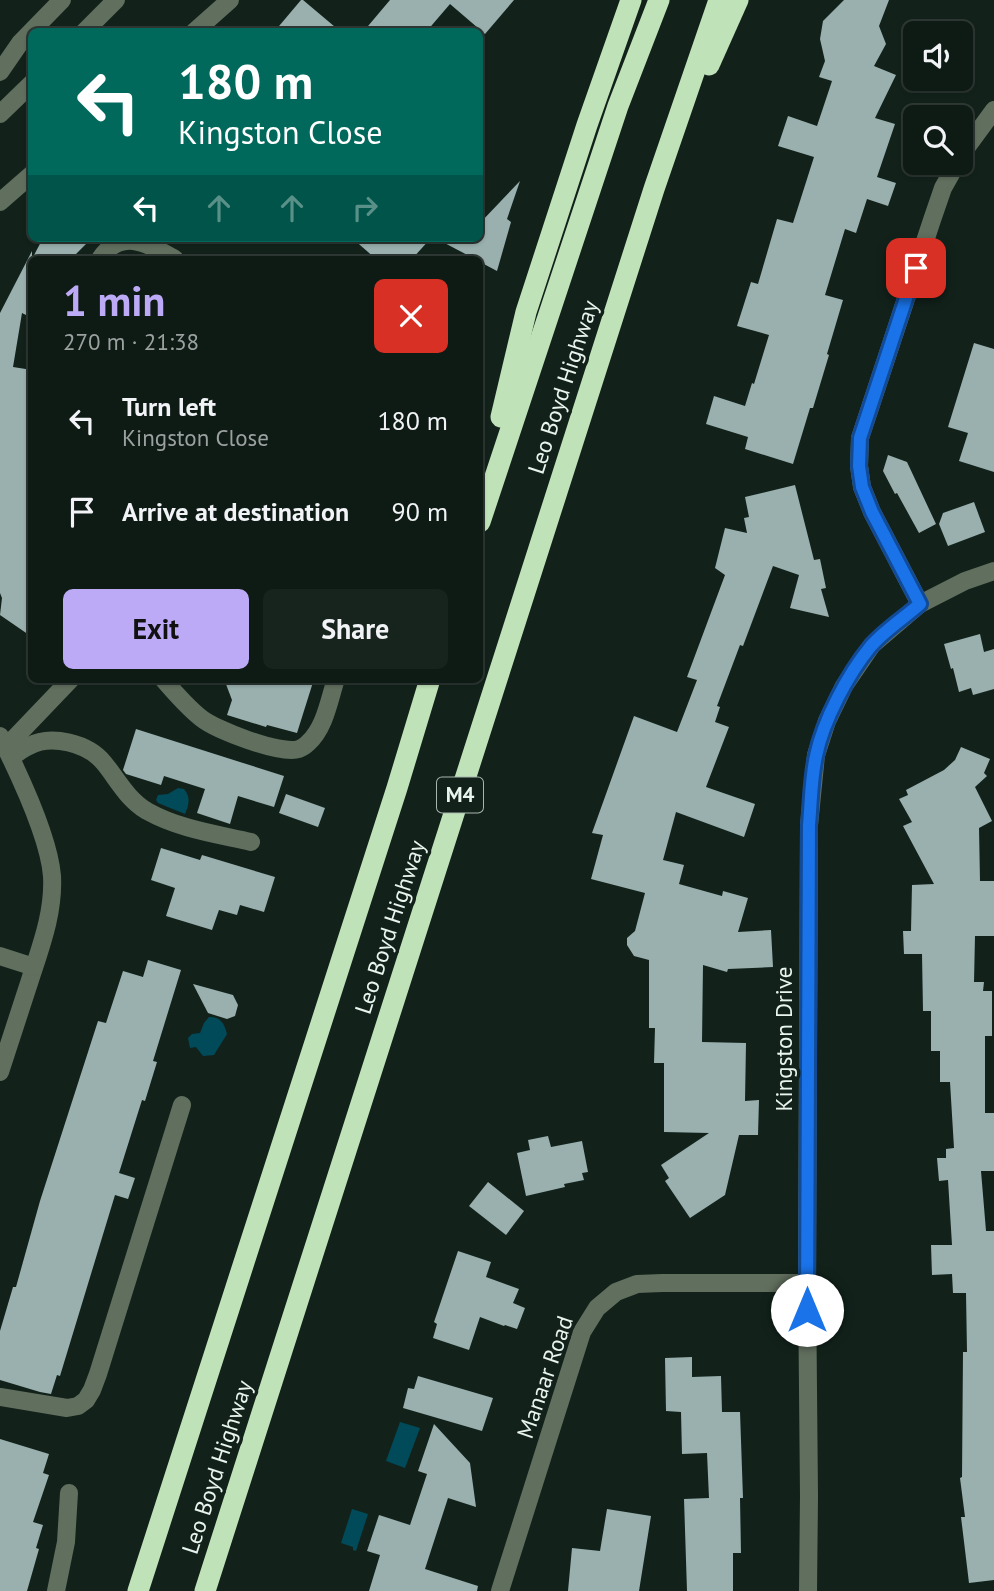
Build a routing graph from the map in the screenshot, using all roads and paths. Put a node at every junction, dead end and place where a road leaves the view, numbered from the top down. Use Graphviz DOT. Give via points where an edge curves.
graph roads {
  1 [pos="62,0"];
  2 [pos="116,0"];
  3 [pos="230,0"];
  4 [pos="631,0"];
  5 [pos="659,0"];
  6 [pos="719,0"];
  7 [pos="738,0"];
  8 [pos="35,28"];
  9 [pos="88,28"];
  10 [pos="198,28"];
  11 [pos="28,35"];
  12 [pos="0,72"];
  13 [pos="28,87"];
  14 [pos="994,110"];
  15 [pos="0,114"];
  16 [pos="973,139"];
  17 [pos="950,175"];
  18 [pos="28,178"];
  19 [pos="654,190"];
  20 [pos="0,202"];
  21 [pos="116,242"];
  22 [pos="137,242"];
  23 [pos="102,256"];
  24 [pos="170,256"];
  25 [pos="483,495"];
  26 [pos="483,513"];
  27 [pos="994,571"];
  28 [pos="920,604"];
  29 [pos="67,683"];
  30 [pos="166,683"];
  31 [pos="334,683"];
  32 [pos="429,683"];
  33 [pos="5,747"];
  34 [pos="251,842"];
  35 [pos="0,956"];
  36 [pos="34,967"];
  37 [pos="0,1072"];
  38 [pos="182,1105"];
  39 [pos="807,1283"];
  40 [pos="0,1397"];
  41 [pos="69,1493"];
  42 [pos="56,1591"];
  43 [pos="138,1591"];
  44 [pos="205,1591"];
  45 [pos="500,1591"];
  46 [pos="808,1591"];
  1 -- 8 [label="street"];
  2 -- 9 [label="street"];
  3 -- 10 [label="street"];
  4 -- 25 [label="highway" via="526,313"];
  5 -- 26 [label="highway, Leo Boyd Highway" via="618,106"];
  6 -- 19 [label="highway, Leo Boyd Highway / M4"];
  7 -- 19 [label="highway"];
  11 -- 12 [label="street"];
  13 -- 15 [label="street"];
  14 -- 16 [label="street"];
  17 -- 28 [label="street" via="860,438 862,487"];
  18 -- 20 [label="street"];
  19 -- 44 [label="highway, Leo Boyd Highway / M4"];
  21 -- 23 [label="street"];
  22 -- 24 [label="street"];
  27 -- 28 [label="street, Kingston Drive"];
  28 -- 39 [label="street, Kingston Drive" via="872,645 844,686 816,755 809,825"];
  29 -- 33 [label="street"];
  30 -- 31 [label="street" via="217,728 285,750 299,749 318,730"];
  32 -- 43 [label="highway, Leo Boyd Highway"];
  33 -- 34 [label="street" via="44,741 82,747 103,761 124,792 145,810 189,829"];
  33 -- 36 [label="street" via="32,808 52,874 51,903"];
  35 -- 36 [label="street"];
  36 -- 37 [label="street"];
  38 -- 40 [label="street" via="86,1400 66,1408"];
  39 -- 45 [label="street, Manaar Road" via="637,1284 616,1292 597,1308 582,1332"];
  39 -- 46 [label="street, Kingston Drive"];
  41 -- 42 [label="street"];
}
